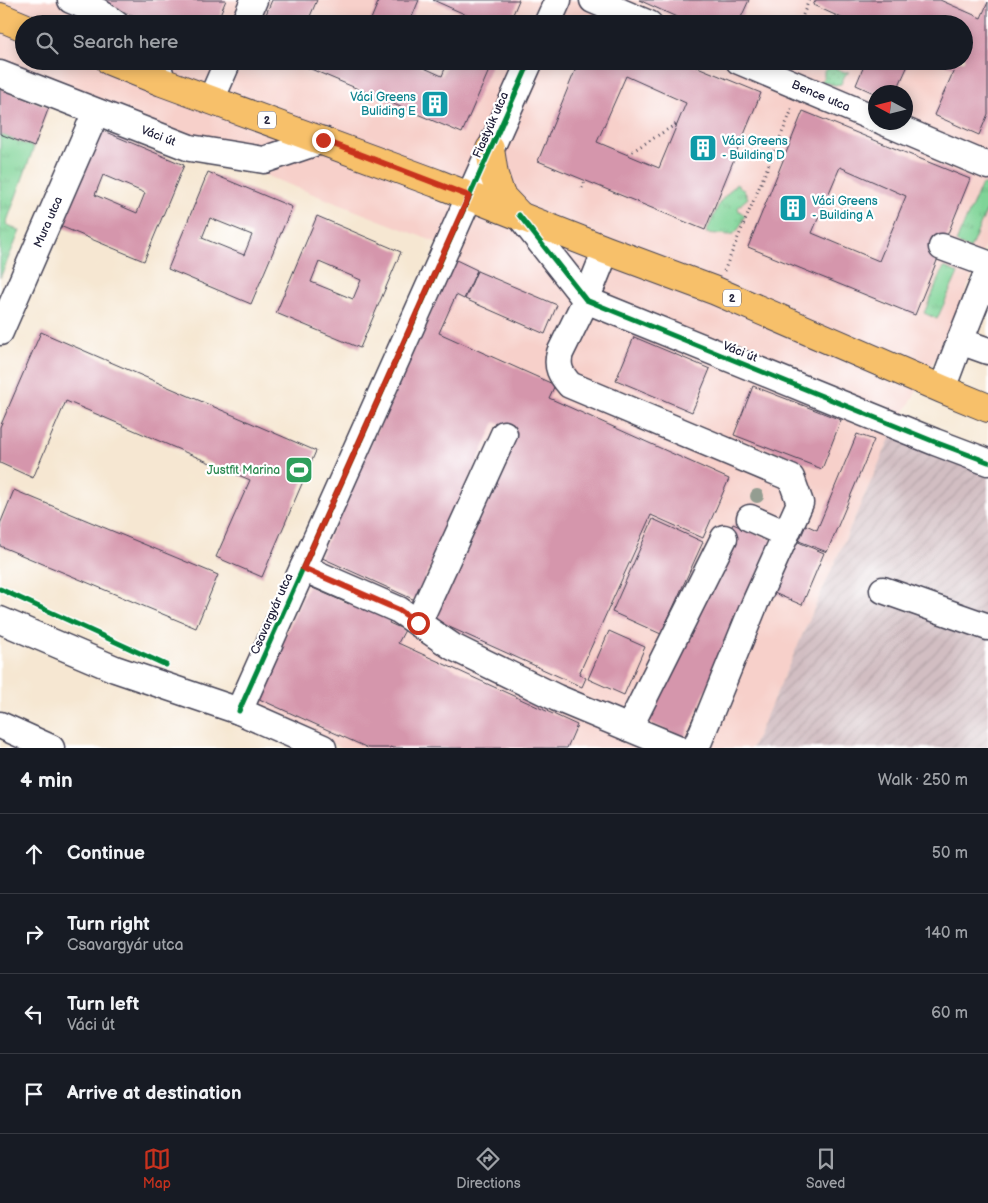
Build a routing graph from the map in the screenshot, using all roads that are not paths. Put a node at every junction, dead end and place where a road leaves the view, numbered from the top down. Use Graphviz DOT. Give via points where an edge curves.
graph roads {
  1 [pos="72,0"];
  2 [pos="254,0"];
  3 [pos="558,0"];
  4 [pos="592,0"];
  5 [pos="103,15"];
  6 [pos="248,15"];
  7 [pos="551,15"];
  8 [pos="628,15"];
  9 [pos="0,18"];
  10 [pos="15,24"];
  11 [pos="224,70"];
  12 [pos="526,70"];
  13 [pos="759,70"];
  14 [pos="159,72"];
  15 [pos="0,74"];
  16 [pos="211,100"];
  17 [pos="96,112"];
  18 [pos="868,116"];
  19 [pos="903,130"];
  20 [pos="323,140"];
  21 [pos="490,149"];
  22 [pos="988,166"];
  23 [pos="469,196"];
  24 [pos="519,215"];
  25 [pos="942,247"];
  26 [pos="606,250"];
  27 [pos="988,264"];
  28 [pos="988,271"];
  29 [pos="586,300"];
  30 [pos="0,332"];
  31 [pos="960,341"];
  32 [pos="988,352"];
  33 [pos="942,389"];
  34 [pos="988,408"];
  35 [pos="504,434"];
  36 [pos="988,462"];
  37 [pos="750,518"];
  38 [pos="786,534"];
  39 [pos="724,538"];
  40 [pos="303,568"];
  41 [pos="883,590"];
  42 [pos="0,620"];
  43 [pos="418,623"];
  44 [pos="988,626"];
  45 [pos="239,711"];
  46 [pos="0,724"];
  47 [pos="629,728"];
  48 [pos="51,748"];
  49 [pos="323,748"];
  50 [pos="677,748"];
  51 [pos="696,748"];
  1 -- 5 [label="street"];
  2 -- 6 [label="street"];
  3 -- 7 [label="street"];
  4 -- 8 [label="street"];
  9 -- 10 [label="main road"];
  11 -- 16 [label="street"];
  12 -- 21 [label="street, Fiastyúk utca"];
  13 -- 18 [label="street, Bence utca"];
  14 -- 16 [label="main road, 2"];
  15 -- 17 [label="street, Váci út"];
  16 -- 20 [label="main road, 2"];
  17 -- 20 [label="street, Váci út" via="190,148 264,160"];
  17 -- 30 [label="street, Mura utca"];
  19 -- 22 [label="street"];
  20 -- 23 [label="main road, 2"];
  21 -- 23 [label="street, Fiastyúk utca"];
  21 -- 24 [label="main road" via="501,196"];
  23 -- 24 [label="main road, 2"];
  23 -- 40 [label="street, Csavargyár utca"];
  24 -- 26 [label="main road, 2"];
  24 -- 29 [label="street, Váci út"];
  25 -- 27 [label="street"];
  26 -- 29 [label="street"];
  26 -- 33 [label="main road, 2" via="716,291"];
  28 -- 31 [label="street"];
  29 -- 36 [label="street, Váci út"];
  29 -- 38 [label="street" via="558,361 562,375 570,385 791,478 800,503"];
  31 -- 32 [label="street"];
  31 -- 33 [label="street"];
  33 -- 34 [label="main road, 2"];
  35 -- 43 [label="street"];
  37 -- 38 [label="street"];
  38 -- 51 [label="street"];
  39 -- 47 [label="street"];
  40 -- 43 [label="street" via="399,610"];
  40 -- 45 [label="street, Csavargyár utca"];
  41 -- 44 [label="street"];
  42 -- 45 [label="street" via="115,669"];
  43 -- 47 [label="street" via="453,647 557,698"];
  45 -- 49 [label="street"];
  46 -- 48 [label="street"];
  47 -- 50 [label="street"];
}
